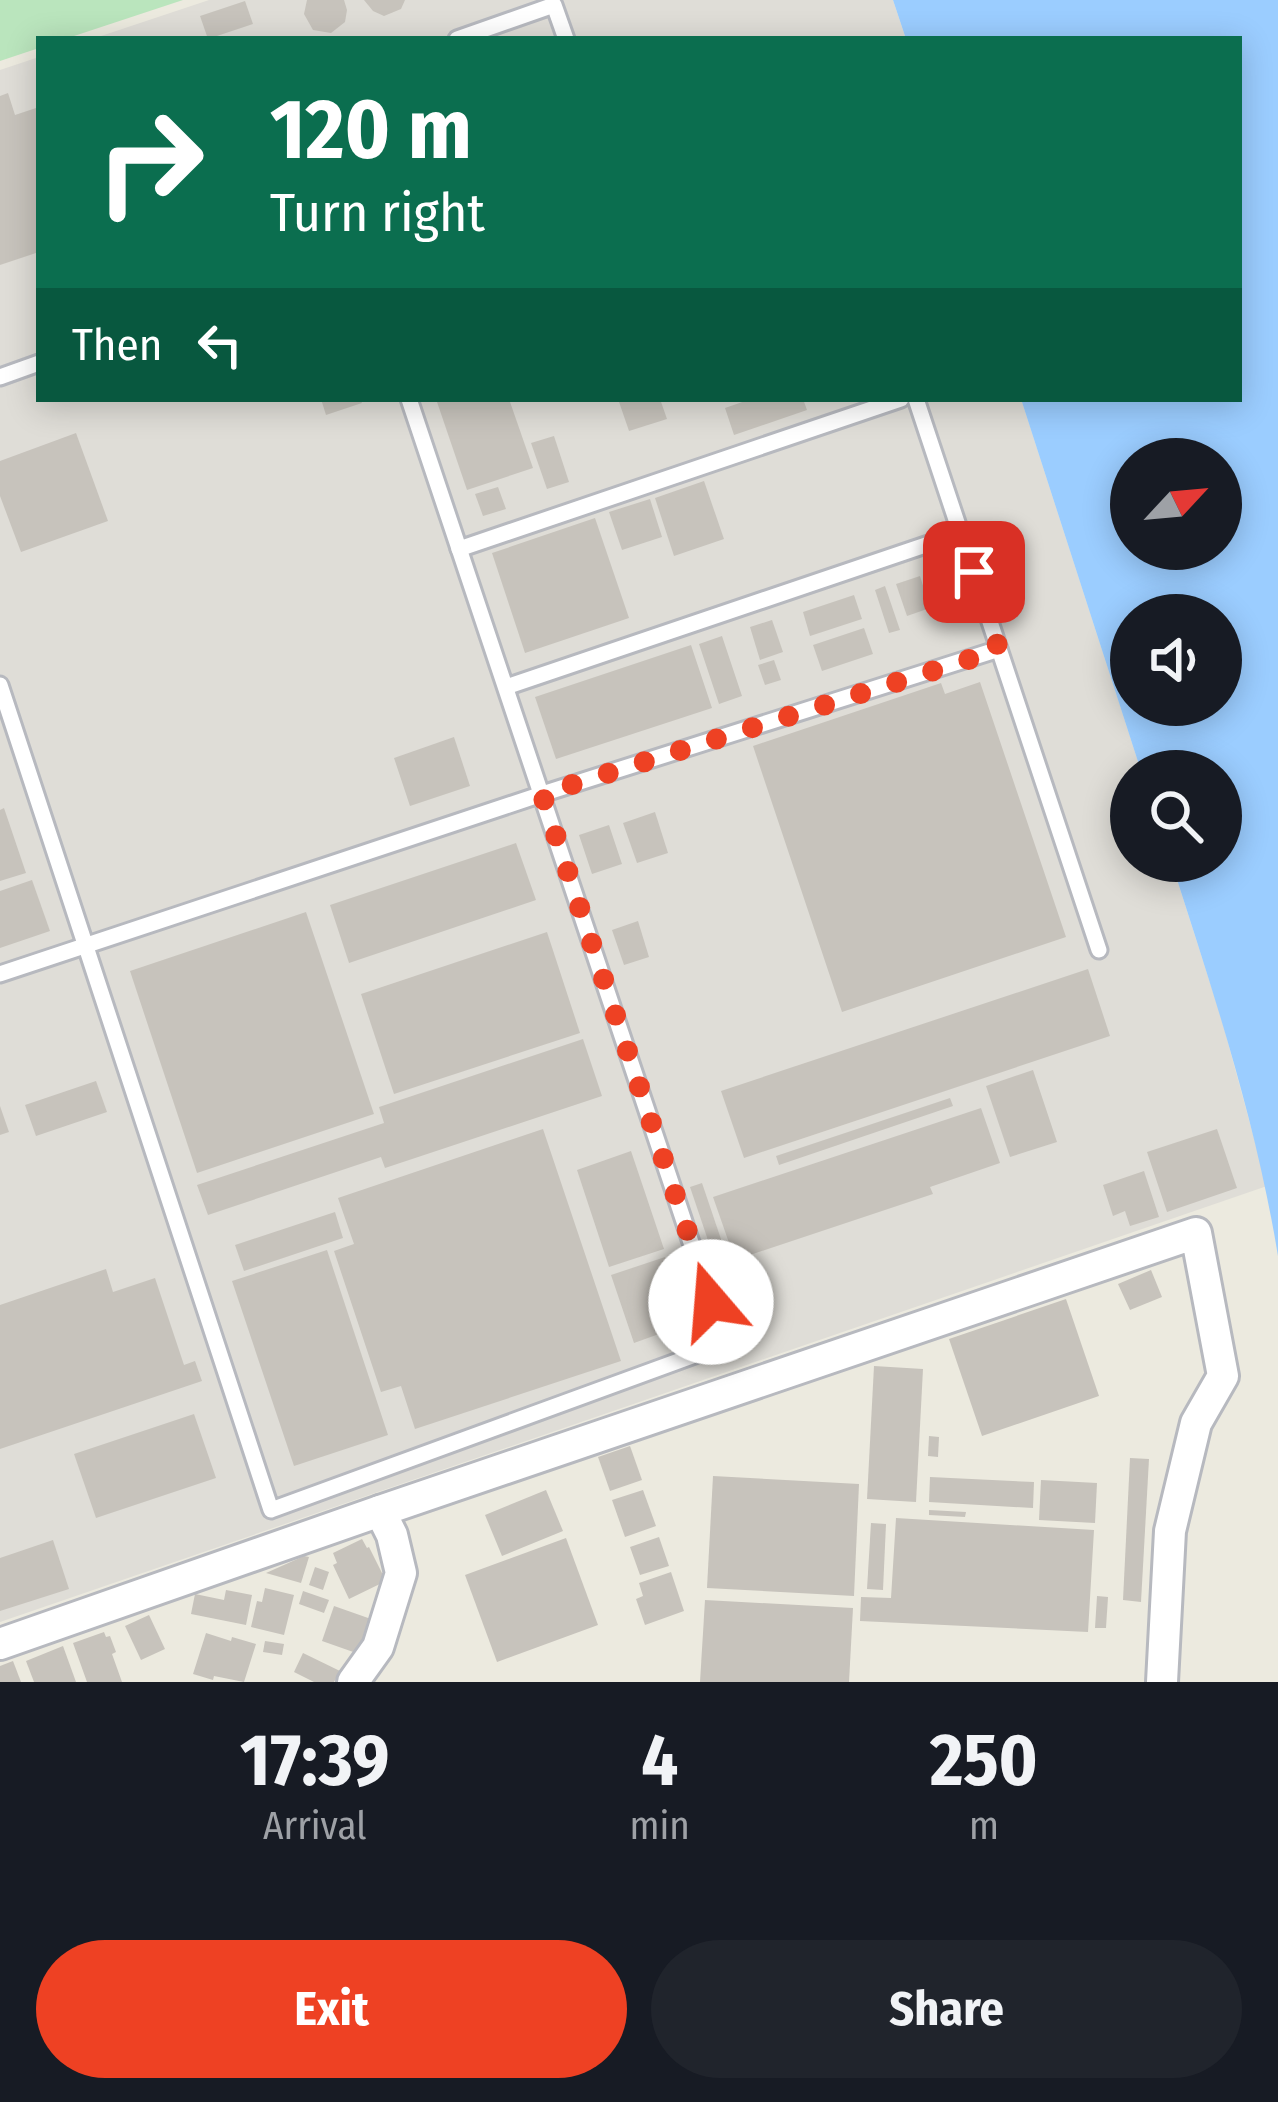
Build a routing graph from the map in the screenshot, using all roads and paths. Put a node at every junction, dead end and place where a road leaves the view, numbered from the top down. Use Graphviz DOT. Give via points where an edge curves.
graph roads {
  1 [pos="466,36"];
  2 [pos="565,36"];
  3 [pos="36,364"];
  4 [pos="0,376"];
  5 [pos="410,402"];
  6 [pos="893,402"];
  7 [pos="917,402"];
  8 [pos="961,533"];
  9 [pos="459,549"];
  10 [pos="999,650"];
  11 [pos="0,685"];
  12 [pos="506,687"];
  13 [pos="542,794"];
  14 [pos="85,946"];
  15 [pos="1099,950"];
  16 [pos="0,974"];
  17 [pos="380,1511"];
  18 [pos="0,1644"];
  19 [pos="353,1682"];
  20 [pos="1162,1682"];
  1 -- 2 [label="lane" via="554,5"];
  3 -- 4 [label="lane"];
  5 -- 9 [label="lane"];
  6 -- 9 [label="lane"];
  7 -- 8 [label="lane"];
  8 -- 10 [label="lane"];
  8 -- 12 [label="lane"];
  9 -- 12 [label="lane"];
  10 -- 13 [label="lane"];
  10 -- 15 [label="lane"];
  11 -- 14 [label="lane"];
  12 -- 13 [label="lane"];
  13 -- 14 [label="lane"];
  13 -- 14 [label="lane" via="725,1344 271,1510"];
  14 -- 16 [label="lane"];
  17 -- 18 [label="street"];
  17 -- 19 [label="street" via="401,1573 378,1647"];
  17 -- 20 [label="street" via="1196,1233 1223,1376 1196,1424 1170,1532"];
}
